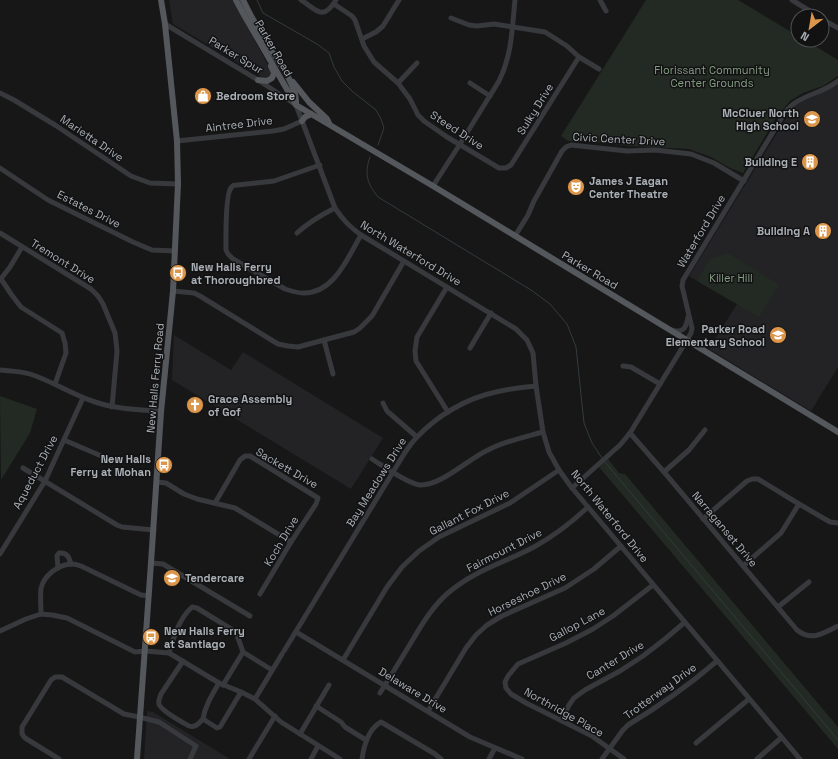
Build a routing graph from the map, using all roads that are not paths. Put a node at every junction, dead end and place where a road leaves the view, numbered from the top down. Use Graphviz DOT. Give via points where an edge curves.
graph roads {
  1 [pos="161,0"];
  2 [pos="236,0"];
  3 [pos="244,0"];
  4 [pos="302,0"];
  5 [pos="399,0"];
  6 [pos="515,0"];
  7 [pos="600,0"];
  8 [pos="792,0"];
  9 [pos="335,2"];
  10 [pos="805,8"];
  11 [pos="606,11"];
  12 [pos="451,18"];
  13 [pos="165,24"];
  14 [pos="512,26"];
  15 [pos="362,39"];
  16 [pos="262,47"];
  17 [pos="579,58"];
  18 [pos="417,63"];
  19 [pos="599,69"];
  20 [pos="284,70"];
  21 [pos="258,80"];
  22 [pos="838,81"];
  23 [pos="398,83"];
  24 [pos="470,83"];
  25 [pos="0,93"];
  26 [pos="490,96"];
  27 [pos="296,105"];
  28 [pos="311,114"];
  29 [pos="302,121"];
  30 [pos="330,126"];
  31 [pos="177,141"];
  32 [pos="460,144"];
  33 [pos="320,165"];
  34 [pos="0,168"];
  35 [pos="506,168"];
  36 [pos="744,181"];
  37 [pos="178,184"];
  38 [pos="433,186"];
  39 [pos="335,208"];
  40 [pos="297,233"];
  41 [pos="0,234"];
  42 [pos="361,235"];
  43 [pos="515,236"];
  44 [pos="22,247"];
  45 [pos="175,251"];
  46 [pos="404,261"];
  47 [pos="1,279"];
  48 [pos="447,286"];
  49 [pos="173,291"];
  50 [pos="491,313"];
  51 [pos="688,314"];
  52 [pos="668,329"];
  53 [pos="324,340"];
  54 [pos="687,340"];
  55 [pos="470,348"];
  56 [pos="623,366"];
  57 [pos="0,370"];
  58 [pos="333,374"];
  59 [pos="55,384"];
  60 [pos="660,384"];
  61 [pos="536,386"];
  62 [pos="83,398"];
  63 [pos="383,403"];
  64 [pos="112,407"];
  65 [pos="161,411"];
  66 [pos="448,412"];
  67 [pos="705,430"];
  68 [pos="544,432"];
  69 [pos="838,432"];
  70 [pos="630,433"];
  71 [pos="417,437"];
  72 [pos="64,440"];
  73 [pos="106,458"];
  74 [pos="372,459"];
  75 [pos="23,468"];
  76 [pos="559,470"];
  77 [pos="392,472"];
  78 [pos="664,472"];
  79 [pos="44,481"];
  80 [pos="157,482"];
  81 [pos="572,488"];
  82 [pos="318,498"];
  83 [pos="215,503"];
  84 [pos="799,504"];
  85 [pos="588,508"];
  86 [pos="704,518"];
  87 [pos="838,523"];
  88 [pos="154,530"];
  89 [pos="291,542"];
  90 [pos="621,546"];
  91 [pos="0,554"];
  92 [pos="151,563"];
  93 [pos="71,564"];
  94 [pos="743,566"];
  95 [pos="58,568"];
  96 [pos="809,582"];
  97 [pos="653,585"];
  98 [pos="260,594"];
  99 [pos="149,596"];
  100 [pos="778,607"];
  101 [pos="41,614"];
  102 [pos="250,616"];
  103 [pos="685,622"];
  104 [pos="838,626"];
  105 [pos="0,631"];
  106 [pos="296,632"];
  107 [pos="145,651"];
  108 [pos="243,652"];
  109 [pos="169,653"];
  110 [pos="343,660"];
  111 [pos="183,661"];
  112 [pos="717,661"];
  113 [pos="272,670"];
  114 [pos="508,676"];
  115 [pos="221,684"];
  116 [pos="385,685"];
  117 [pos="329,686"];
  118 [pos="241,692"];
  119 [pos="380,693"];
  120 [pos="255,699"];
  121 [pos="749,699"];
  122 [pos="316,706"];
  123 [pos="428,711"];
  124 [pos="275,716"];
  125 [pos="139,717"];
  126 [pos="203,719"];
  127 [pos="561,720"];
  128 [pos="300,734"];
  129 [pos="782,738"];
  130 [pos="366,740"];
  131 [pos="696,743"];
  132 [pos="318,746"];
  133 [pos="495,748"];
  134 [pos="609,749"];
  135 [pos="59,759"];
  136 [pos="136,759"];
  137 [pos="190,759"];
  138 [pos="249,759"];
  139 [pos="311,759"];
  140 [pos="340,759"];
  141 [pos="362,759"];
  142 [pos="441,759"];
  143 [pos="489,759"];
  144 [pos="522,759"];
  145 [pos="602,759"];
  146 [pos="624,759"];
  147 [pos="757,759"];
  148 [pos="800,759"];
  1 -- 13 [label="main road, New Halls Ferry Road"];
  2 -- 16 [label="main road, Parker Road"];
  3 -- 20 [label="main road, Parker Road"];
  4 -- 9 [label="street" via="320,12 326,12"];
  5 -- 15 [label="street" via="383,26"];
  6 -- 14 [label="street"];
  7 -- 11 [label="street"];
  8 -- 10 [label="street"];
  9 -- 15 [label="street, Steed Drive" via="355,20"];
  12 -- 14 [label="street" via="469,25"];
  13 -- 21 [label="street, Parker Spur"];
  13 -- 31 [label="main road, New Halls Ferry Road"];
  14 -- 17 [label="street" via="545,32 567,46"];
  14 -- 26 [label="street" via="509,53 503,72"];
  15 -- 23 [label="street, Steed Drive" via="374,62"];
  16 -- 21 [label="main road" via="274,73 272,78 266,81"];
  16 -- 27 [label="main road, Parker Road"];
  17 -- 19 [label="street"];
  17 -- 35 [label="street, Sulky Drive" via="511,165"];
  18 -- 23 [label="street"];
  20 -- 27 [label="main road, Parker Road" via="295,93"];
  20 -- 30 [label="main road, Parker Road" via="309,102 327,119"];
  21 -- 27 [label="street, Parker Spur"];
  22 -- 36 [label="street, Waterford Drive" via="794,103"];
  23 -- 32 [label="street, Steed Drive" via="424,121"];
  24 -- 26 [label="street"];
  25 -- 37 [label="street, Marietta Drive" via="55,124 131,176 150,183"];
  26 -- 32 [label="street"];
  27 -- 28 [label="main road, Parker Road"];
  27 -- 29 [label="street, North Waterford Drive"];
  28 -- 29 [label="main road"];
  28 -- 30 [label="main road, Parker Road"];
  29 -- 31 [label="street, Aintree Drive" via="273,131"];
  29 -- 33 [label="street, North Waterford Drive"];
  30 -- 38 [label="main road, Parker Road"];
  31 -- 37 [label="main road, New Halls Ferry Road"];
  32 -- 35 [label="street, Steed Drive" via="497,167"];
  32 -- 38 [label="street"];
  33 -- 39 [label="street, North Waterford Drive"];
  33 -- 42 [label="street" via="274,181 233,186 228,200 228,254 285,289 304,293 321,289 333,280"];
  34 -- 45 [label="street, Estates Drive" via="48,200 133,242 152,250"];
  36 -- 43 [label="street, Civic Center Drive" via="714,163 691,154 571,145 562,151"];
  36 -- 51 [label="street, Waterford Drive" via="683,280"];
  37 -- 45 [label="main road, New Halls Ferry Road"];
  38 -- 43 [label="main road, Parker Road"];
  39 -- 40 [label="street" via="317,217"];
  39 -- 42 [label="street, North Waterford Drive" via="350,227"];
  41 -- 44 [label="street, Tremont Drive"];
  42 -- 46 [label="street, North Waterford Drive"];
  43 -- 52 [label="main road, Parker Road"];
  44 -- 47 [label="street"];
  44 -- 64 [label="street, Tremont Drive" via="91,289 103,304 116,339"];
  45 -- 49 [label="main road, New Halls Ferry Road"];
  46 -- 48 [label="street, North Waterford Drive"];
  46 -- 53 [label="street" via="372,316 365,323 354,332"];
  47 -- 59 [label="street" via="21,307 62,333 66,353"];
  48 -- 50 [label="street, North Waterford Drive"];
  48 -- 66 [label="street" via="416,337 415,351 416,361"];
  49 -- 53 [label="street" via="200,296 278,344 298,346"];
  49 -- 65 [label="main road, New Halls Ferry Road"];
  50 -- 55 [label="street"];
  50 -- 61 [label="street, North Waterford Drive" via="516,329 526,340 533,353"];
  51 -- 52 [label="street" via="684,329"];
  51 -- 54 [label="street, Waterford Drive" via="692,328"];
  52 -- 54 [label="main road, Parker Road"];
  53 -- 58 [label="street"];
  54 -- 60 [label="street, Waterford Drive"];
  54 -- 69 [label="main road, Parker Road"];
  56 -- 60 [label="street" via="631,367"];
  57 -- 59 [label="street" via="30,374"];
  59 -- 62 [label="street"];
  60 -- 70 [label="street, Waterford Drive"];
  61 -- 66 [label="street, Bay Meadows Drive" via="495,392 463,403"];
  61 -- 68 [label="street, North Waterford Drive"];
  62 -- 64 [label="street"];
  62 -- 72 [label="street, Aqueduct Drive"];
  63 -- 71 [label="street" via="387,411"];
  64 -- 65 [label="street"];
  65 -- 80 [label="main road, New Halls Ferry Road"];
  66 -- 71 [label="street, Bay Meadows Drive"];
  67 -- 78 [label="street" via="689,450"];
  68 -- 76 [label="street, North Waterford Drive" via="549,452"];
  68 -- 77 [label="street" via="505,442 431,484 411,483"];
  70 -- 78 [label="street, Narraganset Drive"];
  70 -- 81 [label="street, Waterford Drive"];
  71 -- 77 [label="street, Bay Meadows Drive"];
  72 -- 73 [label="street"];
  72 -- 79 [label="street, Aqueduct Drive"];
  74 -- 77 [label="street"];
  75 -- 79 [label="street"];
  76 -- 81 [label="street, North Waterford Drive"];
  76 -- 110 [label="street, Gallant Fox Drive" via="510,503 439,537 419,551 402,567 387,587"];
  77 -- 106 [label="street, Bay Meadows Drive"];
  78 -- 86 [label="street, Narraganset Drive"];
  79 -- 88 [label="street" via="117,526"];
  79 -- 91 [label="street, Aqueduct Drive"];
  80 -- 83 [label="street" via="166,483 191,497"];
  80 -- 88 [label="main road, New Halls Ferry Road"];
  81 -- 85 [label="street, North Waterford Drive"];
  82 -- 83 [label="street, Sackett Drive" via="250,456 245,456 240,460"];
  82 -- 89 [label="street, Koch Drive"];
  83 -- 89 [label="street" via="235,508"];
  84 -- 86 [label="street" via="758,479 752,479"];
  84 -- 87 [label="street" via="830,522"];
  84 -- 94 [label="street" via="781,533"];
  85 -- 90 [label="street, North Waterford Drive"];
  85 -- 116 [label="street, Fairmount Drive" via="554,535 485,569 447,593 433,608"];
  86 -- 94 [label="street, Narraganset Drive"];
  88 -- 92 [label="main road, New Halls Ferry Road"];
  89 -- 98 [label="street, Koch Drive"];
  90 -- 97 [label="street, North Waterford Drive"];
  90 -- 123 [label="street, Horseshoe Drive" via="594,569 565,588 487,625 466,648"];
  92 -- 99 [label="main road, New Halls Ferry Road"];
  92 -- 102 [label="street" via="163,564"];
  93 -- 95 [label="street"];
  93 -- 95 [label="street" via="67,555 59,553"];
  93 -- 99 [label="street" via="81,566 141,595"];
  94 -- 100 [label="street, Narraganset Drive"];
  95 -- 101 [label="street" via="43,584"];
  96 -- 100 [label="street"];
  97 -- 103 [label="street, North Waterford Drive"];
  97 -- 114 [label="street, Gallop Lane" via="614,616 566,643 518,664"];
  99 -- 107 [label="main road, New Halls Ferry Road"];
  100 -- 104 [label="street, Narraganset Drive" via="802,634 817,636"];
  101 -- 105 [label="street"];
  101 -- 107 [label="street" via="67,618 134,652"];
  103 -- 112 [label="street, North Waterford Drive"];
  103 -- 127 [label="street, Canter Drive" via="644,656 574,698"];
  106 -- 110 [label="street, Delaware Drive"];
  106 -- 113 [label="street, Bay Meadows Drive"];
  107 -- 109 [label="street"];
  107 -- 125 [label="main road, New Halls Ferry Road"];
  108 -- 109 [label="street" via="236,632 192,607 179,624"];
  108 -- 113 [label="street"];
  108 -- 115 [label="street"];
  109 -- 111 [label="street"];
  110 -- 116 [label="street, Delaware Drive"];
  111 -- 115 [label="street"];
  111 -- 126 [label="street" via="161,694 159,705 162,710 188,726 197,726"];
  112 -- 121 [label="street, North Waterford Drive"];
  112 -- 134 [label="street, Trotterway Drive" via="670,698 628,725"];
  113 -- 120 [label="street, Bay Meadows Drive"];
  114 -- 127 [label="street, Northridge Place" via="506,688 511,694"];
  115 -- 118 [label="street"];
  115 -- 126 [label="street" via="208,702"];
  116 -- 119 [label="street, Fairmount Drive"];
  116 -- 123 [label="street, Delaware Drive"];
  117 -- 122 [label="street"];
  118 -- 120 [label="street"];
  118 -- 126 [label="street" via="220,726 217,728"];
  120 -- 124 [label="street"];
  121 -- 129 [label="street, North Waterford Drive"];
  121 -- 131 [label="street"];
  122 -- 128 [label="street"];
  122 -- 130 [label="street"];
  123 -- 133 [label="street, Delaware Drive" via="470,737"];
  124 -- 128 [label="street"];
  124 -- 138 [label="street"];
  125 -- 135 [label="street" via="124,714 62,677 55,677 22,727 22,734"];
  125 -- 136 [label="main road, New Halls Ferry Road"];
  125 -- 137 [label="street" via="159,722 196,746"];
  127 -- 134 [label="street, Northridge Place" via="592,736"];
  128 -- 132 [label="street"];
  129 -- 147 [label="street"];
  129 -- 148 [label="street, North Waterford Drive"];
  130 -- 141 [label="street"];
  130 -- 142 [label="street" via="381,722"];
  132 -- 139 [label="street"];
  132 -- 140 [label="street"];
  133 -- 143 [label="street"];
  133 -- 144 [label="street, Delaware Drive"];
  134 -- 145 [label="street, Trotterway Drive"];
  134 -- 146 [label="street, Northridge Place"];
}
